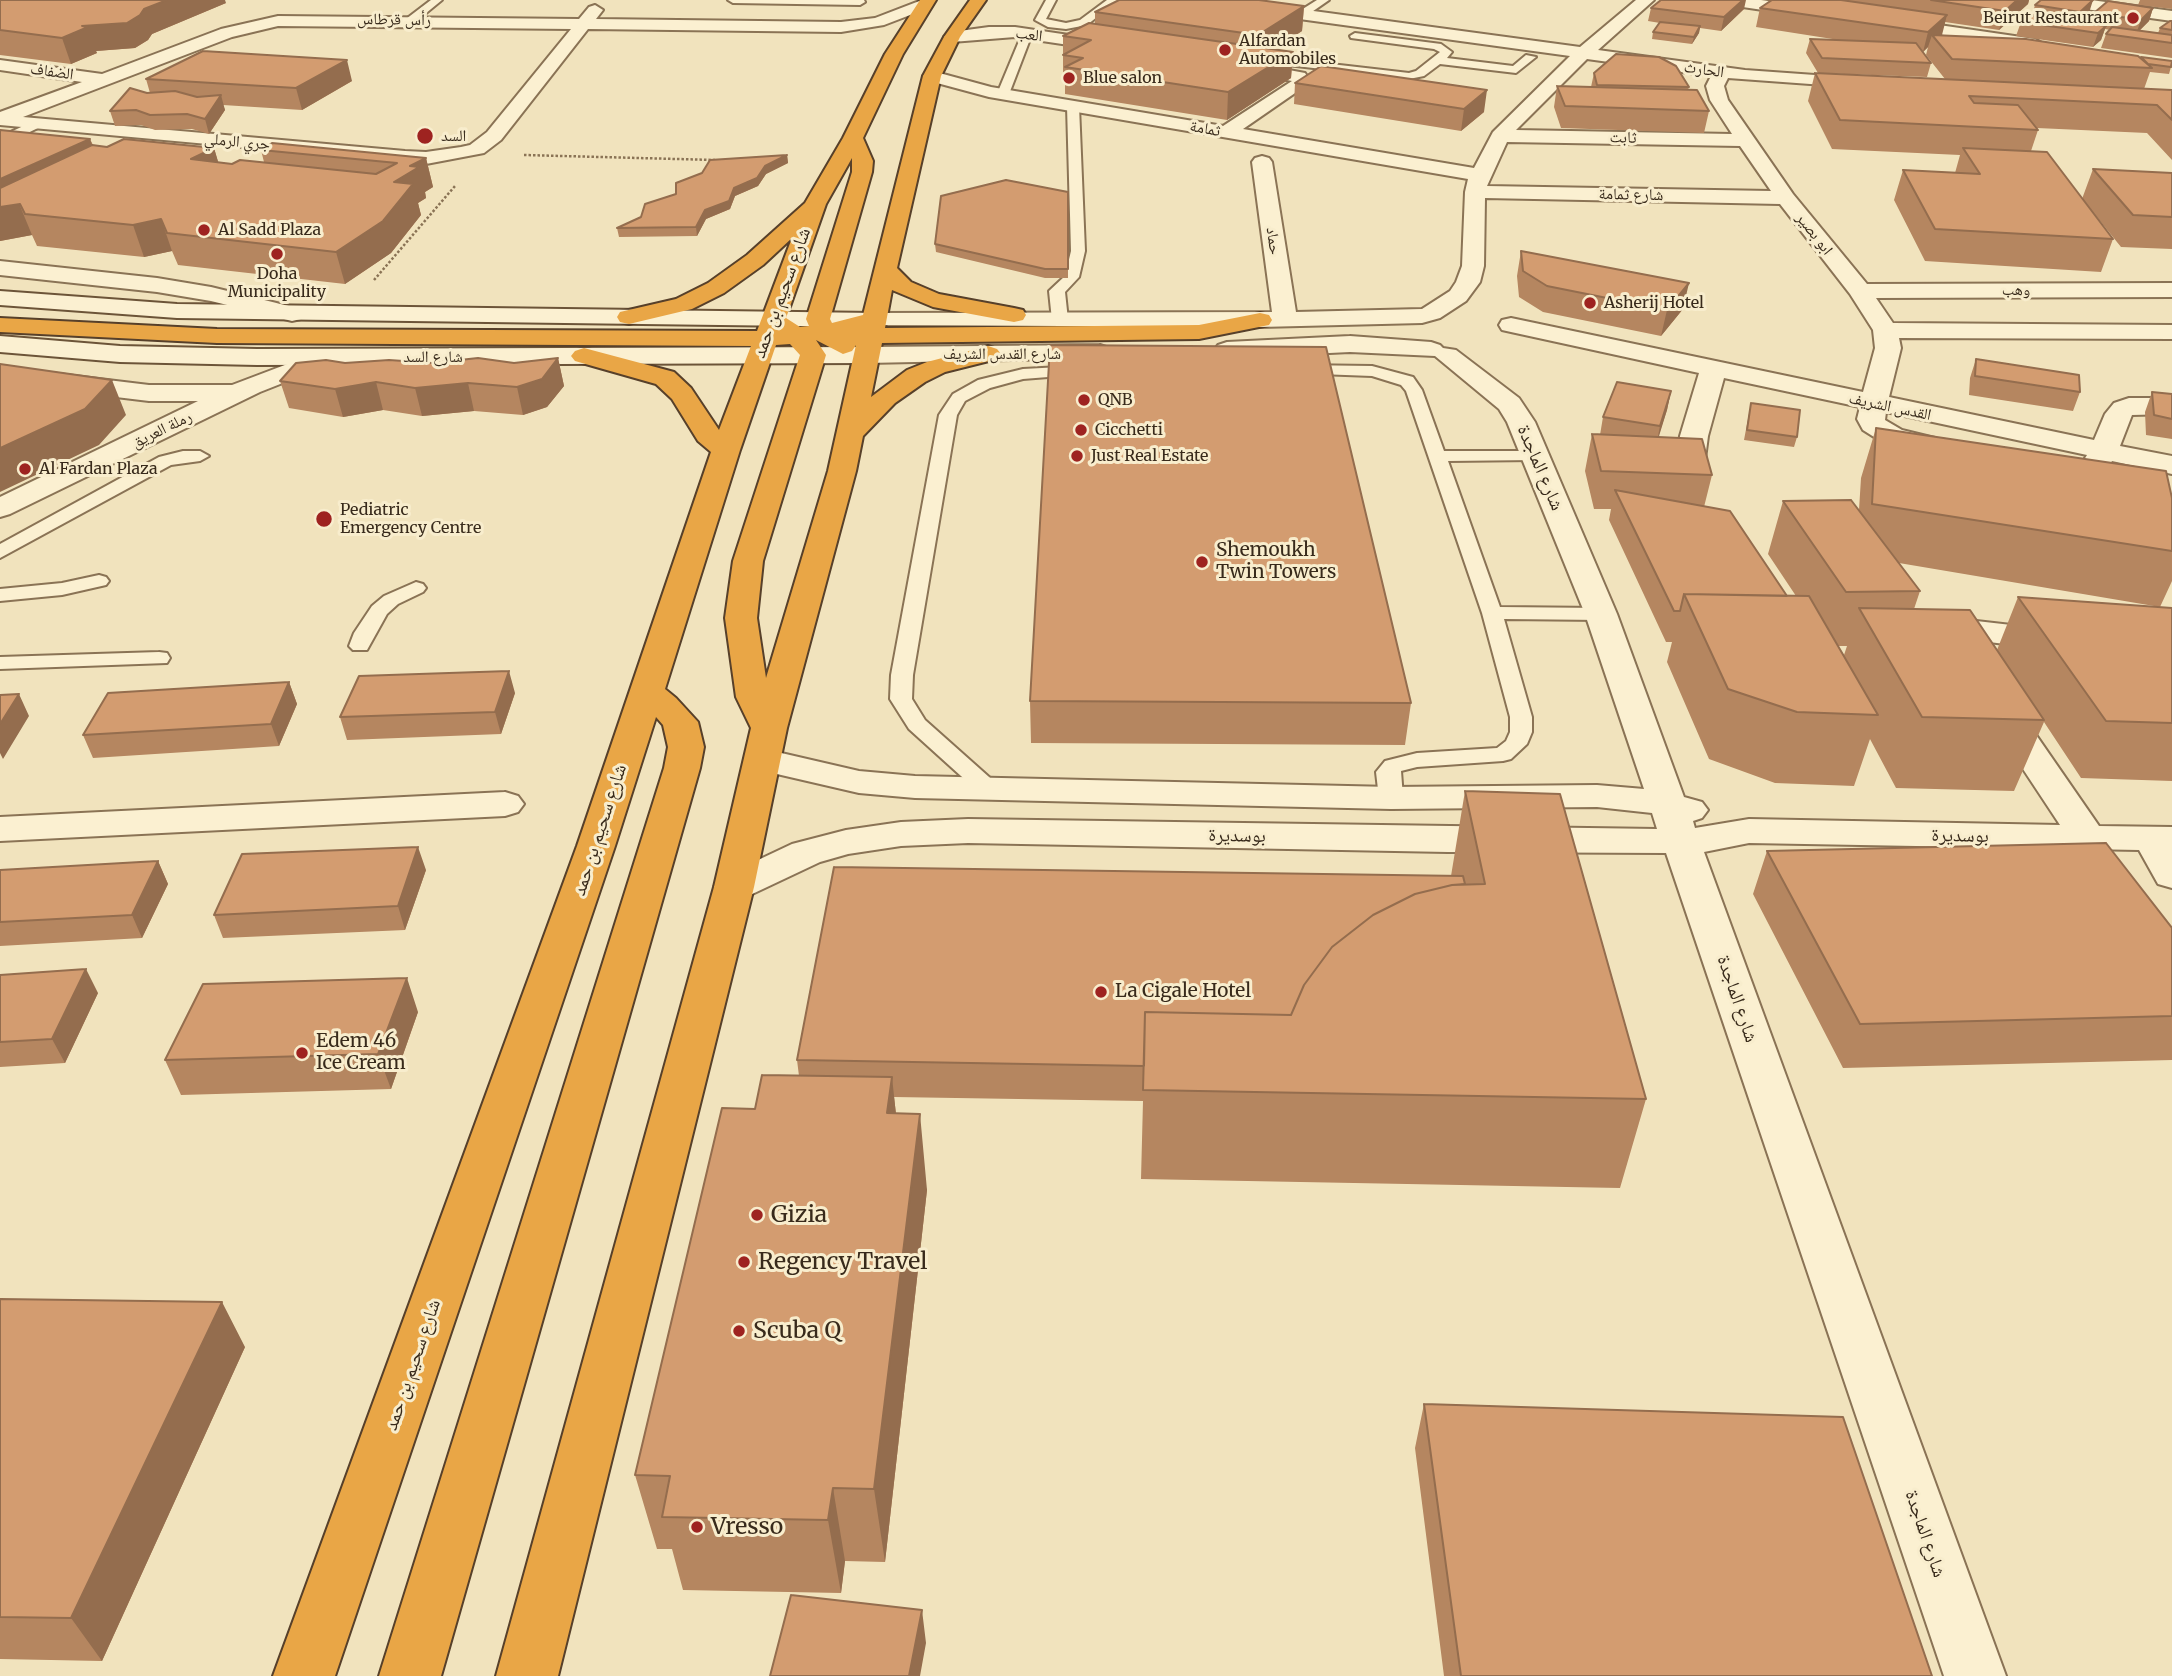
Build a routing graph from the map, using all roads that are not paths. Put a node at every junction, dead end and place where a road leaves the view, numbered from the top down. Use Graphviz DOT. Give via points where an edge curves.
graph roads {
  1 [pos="437,0"];
  2 [pos="603,0"];
  3 [pos="733,0"];
  4 [pos="979,0"];
  5 [pos="1051,0"];
  6 [pos="1088,0"];
  7 [pos="1197,0"];
  8 [pos="1324,0"];
  9 [pos="1646,0"];
  10 [pos="1729,0"];
  11 [pos="2056,0"];
  12 [pos="1111,1"];
  13 [pos="860,2"];
  14 [pos="927,2"];
  15 [pos="1298,9"];
  16 [pos="1840,16"];
  17 [pos="2172,16"];
  18 [pos="1868,20"];
  19 [pos="411,21"];
  20 [pos="583,24"];
  21 [pos="805,28"];
  22 [pos="1365,29"];
  23 [pos="1027,34"];
  24 [pos="952,37"];
  25 [pos="1344,43"];
  26 [pos="2048,46"];
  27 [pos="1134,50"];
  28 [pos="1333,50"];
  29 [pos="1403,51"];
  30 [pos="1585,52"];
  31 [pos="894,54"];
  32 [pos="1530,57"];
  33 [pos="1270,60"];
  34 [pos="1437,60"];
  35 [pos="1228,64"];
  36 [pos="0,65"];
  37 [pos="1311,65"];
  38 [pos="1375,72"];
  39 [pos="1723,72"];
  40 [pos="932,76"];
  41 [pos="103,80"];
  42 [pos="1886,85"];
  43 [pos="1003,94"];
  44 [pos="1073,106"];
  45 [pos="0,120"];
  46 [pos="37,124"];
  47 [pos="1226,132"];
  48 [pos="1500,136"];
  49 [pos="172,137"];
  50 [pos="853,138"];
  51 [pos="1747,140"];
  52 [pos="144,148"];
  53 [pos="23,151"];
  54 [pos="1262,162"];
  55 [pos="1477,183"];
  56 [pos="1786,198"];
  57 [pos="815,204"];
  58 [pos="1473,266"];
  59 [pos="0,268"];
  60 [pos="885,270"];
  61 [pos="2172,290"];
  62 [pos="1860,291"];
  63 [pos="0,298"];
  64 [pos="1426,314"];
  65 [pos="629,317"];
  66 [pos="1272,319"];
  67 [pos="1055,320"];
  68 [pos="0,324"];
  69 [pos="1497,326"];
  70 [pos="1885,330"];
  71 [pos="2172,332"];
  72 [pos="299,335"];
  73 [pos="871,337"];
  74 [pos="767,338"];
  75 [pos="815,338"];
  76 [pos="0,344"];
  77 [pos="1439,352"];
  78 [pos="988,354"];
  79 [pos="584,356"];
  80 [pos="327,357"];
  81 [pos="1713,369"];
  82 [pos="1103,371"];
  83 [pos="1277,371"];
  84 [pos="0,375"];
  85 [pos="251,386"];
  86 [pos="131,391"];
  87 [pos="1875,403"];
  88 [pos="2172,406"];
  89 [pos="849,435"];
  90 [pos="146,437"];
  91 [pos="1947,449"];
  92 [pos="726,450"];
  93 [pos="2104,451"];
  94 [pos="1535,455"];
  95 [pos="200,456"];
  96 [pos="1437,456"];
  97 [pos="2024,465"];
  98 [pos="2172,465"];
  99 [pos="1689,474"];
  100 [pos="0,508"];
  101 [pos="0,551"];
  102 [pos="99,581"];
  103 [pos="416,588"];
  104 [pos="0,595"];
  105 [pos="1492,613"];
  106 [pos="1601,614"];
  107 [pos="2091,645"];
  108 [pos="360,646"];
  109 [pos="159,658"];
  110 [pos="0,663"];
  111 [pos="646,692"];
  112 [pos="767,744"];
  113 [pos="990,790"];
  114 [pos="1132,793"];
  115 [pos="1461,797"];
  116 [pos="1391,798"];
  117 [pos="505,804"];
  118 [pos="1675,823"];
  119 [pos="0,829"];
  120 [pos="1133,834"];
  121 [pos="2089,839"];
  122 [pos="2162,839"];
  123 [pos="1448,840"];
  124 [pos="2172,875"];
  125 [pos="734,887"];
  126 [pos="304,1676"];
  127 [pos="411,1676"];
  128 [pos="527,1676"];
  129 [pos="1975,1676"];
  1 -- 19 [label="lane"];
  2 -- 20 [label="street, جري الرملي"];
  3 -- 13 [label="lane"];
  4 -- 24 [label="highway"];
  5 -- 12 [label="lane" via="1040,20 1058,26 1083,23"];
  6 -- 12 [label="lane"];
  7 -- 15 [label="street, الحارث"];
  8 -- 15 [label="lane"];
  9 -- 30 [label="street"];
  10 -- 16 [label="street"];
  11 -- 17 [label="street"];
  14 -- 21 [label="street, رأس قرطاس" via="870,24"];
  14 -- 31 [label="highway, شارع سحيم بن حمد"];
  15 -- 22 [label="street, الحارث"];
  18 -- 26 [label="street"];
  19 -- 20 [label="street, رأس قرطاس"];
  19 -- 41 [label="street, رأس قرطاس" via="262,23"];
  20 -- 21 [label="street, رأس قرطاس" via="721,20"];
  20 -- 49 [label="street, جري الرملي" via="494,136 463,153 405,157"];
  21 -- 31 [label="street, رأس قرطاس" via="849,32 876,41"];
  22 -- 25 [label="lane"];
  22 -- 29 [label="lane"];
  22 -- 30 [label="street, الحارث"];
  23 -- 24 [label="street, العب" via="989,32"];
  23 -- 27 [label="street, العب"];
  23 -- 43 [label="lane"];
  24 -- 40 [label="highway"];
  28 -- 37 [label="lane"];
  29 -- 34 [label="lane" via="1447,50"];
  29 -- 38 [label="lane"];
  30 -- 39 [label="street, الحارث"];
  30 -- 48 [label="street"];
  31 -- 50 [label="highway, شارع سحيم بن حمد"];
  32 -- 34 [label="lane" via="1516,71"];
  33 -- 37 [label="lane"];
  34 -- 38 [label="lane" via="1416,75"];
  35 -- 47 [label="street" via="1288,74 1302,82"];
  36 -- 41 [label="street, الضفاف"];
  37 -- 38 [label="lane"];
  39 -- 42 [label="street, الحارث"];
  39 -- 51 [label="street, ابو بصير" via="1716,92"];
  40 -- 43 [label="street, ثمامة"];
  40 -- 60 [label="highway"];
  41 -- 45 [label="street, رأس قرطاس"];
  43 -- 44 [label="street, ثمامة"];
  44 -- 47 [label="street, ثمامة"];
  44 -- 67 [label="lane" via="1078,251 1072,277 1057,291"];
  45 -- 46 [label="street, جري الرملي"];
  46 -- 49 [label="street, جري الرملي"];
  46 -- 53 [label="lane" via="3,140 5,147"];
  47 -- 55 [label="street, ثمامة"];
  48 -- 51 [label="street, ثابت"];
  48 -- 55 [label="street"];
  49 -- 52 [label="lane"];
  50 -- 57 [label="highway, شارع سحيم بن حمد"];
  50 -- 75 [label="highway" via="863,161 862,172"];
  51 -- 56 [label="street, ابو بصير"];
  54 -- 66 [label="street, حماد"];
  55 -- 56 [label="street, شارع ثمامة"];
  55 -- 58 [label="street"];
  56 -- 62 [label="street, ابو بصير"];
  57 -- 65 [label="highway" via="755,260 716,288 684,304"];
  57 -- 74 [label="highway, شارع سحيم بن حمد"];
  58 -- 64 [label="street" via="1458,296"];
  58 -- 69 [label="street"];
  59 -- 72 [label="street, شارع السد" via="211,294"];
  60 -- 67 [label="highway" via="903,287 933,300"];
  60 -- 73 [label="highway"];
  61 -- 62 [label="street, وهب"];
  62 -- 70 [label="street, ابو بصير"];
  63 -- 72 [label="street, شارع السد" via="164,311"];
  64 -- 66 [label="street, شارع القدس الشريف"];
  64 -- 69 [label="street, شارع القدس الشريف" via="1453,311"];
  64 -- 77 [label="street, شارع الماجدة" via="1409,323 1406,332 1414,342"];
  65 -- 72 [label="street, شارع السد" via="344,315"];
  65 -- 74 [label="street, شارع السد"];
  66 -- 67 [label="street, شارع القدس الشريف"];
  66 -- 73 [label="highway" via="1187,332"];
  67 -- 73 [label="street, شارع القدس الشريف"];
  68 -- 72 [label="highway"];
  69 -- 77 [label="street, شارع القدس الشريف"];
  69 -- 81 [label="street, القدس الشريف"];
  70 -- 71 [label="street"];
  70 -- 87 [label="street" via="1888,348"];
  72 -- 74 [label="highway"];
  72 -- 76 [label="street, شارع السد" via="120,354"];
  72 -- 80 [label="street, شارع السد"];
  73 -- 75 [label="street, شارع السد"];
  73 -- 75 [label="highway"];
  73 -- 78 [label="street, شارع القدس الشريف"];
  73 -- 89 [label="highway"];
  74 -- 75 [label="street, شارع السد"];
  74 -- 75 [label="highway"];
  74 -- 79 [label="street, شارع السد"];
  74 -- 92 [label="highway, شارع سحيم بن حمد"];
  75 -- 112 [label="highway" via="748,561 741,618 753,697"];
  77 -- 78 [label="street, شارع القدس الشريف" via="1350,344 1155,353"];
  77 -- 94 [label="street, شارع الماجدة" via="1510,404"];
  78 -- 89 [label="highway" via="916,376 886,397"];
  79 -- 80 [label="street, شارع السد"];
  79 -- 92 [label="highway" via="665,378 682,394 708,435"];
  80 -- 85 [label="street, رملة العريق"];
  81 -- 87 [label="street, القدس الشريف"];
  81 -- 99 [label="street" via="1696,424"];
  82 -- 113 [label="lane" via="1023,374 984,384 959,398 948,415 901,699 917,724"];
  83 -- 96 [label="lane" via="1372,371 1407,381 1415,390"];
  84 -- 86 [label="street"];
  85 -- 86 [label="street" via="192,394"];
  85 -- 90 [label="street, رملة العريق"];
  86 -- 90 [label="street" via="146,412"];
  87 -- 91 [label="street" via="1871,419 1880,430"];
  87 -- 93 [label="street, القدس الشريف"];
  88 -- 93 [label="street" via="2123,409"];
  89 -- 112 [label="highway"];
  90 -- 100 [label="street, رملة العريق"];
  92 -- 111 [label="highway, شارع سحيم بن حمد"];
  93 -- 97 [label="street" via="2093,469 2077,474"];
  93 -- 98 [label="street, القدس الشريف"];
  94 -- 96 [label="lane"];
  94 -- 106 [label="street, شارع الماجدة"];
  95 -- 101 [label="lane" via="165,461"];
  96 -- 105 [label="lane"];
  102 -- 104 [label="lane"];
  103 -- 108 [label="lane" via="379,610"];
  105 -- 106 [label="lane"];
  105 -- 116 [label="lane" via="1521,717 1516,744 1503,754 1393,766 1388,772"];
  106 -- 118 [label="street, شارع الماجدة"];
  107 -- 121 [label="street" via="1970,630 1953,632"];
  109 -- 110 [label="lane"];
  111 -- 126 [label="highway, شارع سحيم بن حمد" via="588,870"];
  111 -- 127 [label="highway" via="680,722 686,747 682,768"];
  112 -- 113 [label="street, بوسديرة" via="859,782"];
  112 -- 125 [label="highway"];
  113 -- 114 [label="street, بوسديرة"];
  114 -- 116 [label="street, بوسديرة"];
  114 -- 120 [label="street" via="1118,807 1121,824"];
  115 -- 116 [label="street, بوسديرة"];
  115 -- 118 [label="street, بوسديرة" via="1639,799"];
  115 -- 123 [label="street" via="1474,808 1477,818 1472,828"];
  117 -- 119 [label="street"];
  118 -- 121 [label="street, بوسديرة" via="1712,839 1749,831"];
  118 -- 123 [label="street, بوسديرة"];
  118 -- 129 [label="street, شارع الماجدة"];
  120 -- 123 [label="street, بوسديرة"];
  120 -- 125 [label="street, بوسديرة" via="901,834 806,853"];
  121 -- 122 [label="street, بوسديرة"];
  122 -- 124 [label="street"];
  125 -- 128 [label="highway"];
}
